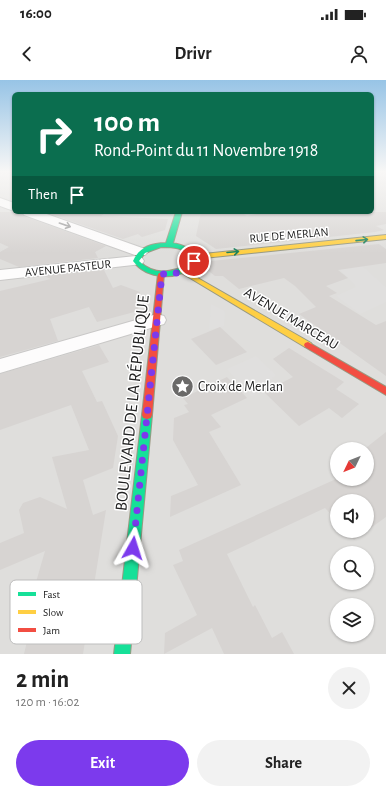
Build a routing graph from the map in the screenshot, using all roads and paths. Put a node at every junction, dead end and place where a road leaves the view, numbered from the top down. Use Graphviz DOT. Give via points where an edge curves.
graph roads {
  1 [pos="0,202"];
  2 [pos="12,206"];
  3 [pos="34,214"];
  4 [pos="178,214"];
  5 [pos="386,237"];
  6 [pos="169,245"];
  7 [pos="138,256"];
  8 [pos="194,257"];
  9 [pos="182,271"];
  10 [pos="162,274"];
  11 [pos="0,275"];
  12 [pos="157,320"];
  13 [pos="0,366"];
  14 [pos="386,391"];
  15 [pos="130,580"];
  16 [pos="123,644"];
  17 [pos="122,654"];
  1 -- 2 [label="street"];
  3 -- 7 [label="street, one-way"];
  4 -- 6 [label="street"];
  8 -- 5 [label="street, RUE DE MERLAN, one-way"];
  6 -- 7 [label="street" via="153,246"];
  6 -- 8 [label="street" via="183,247"];
  7 -- 10 [label="street" via="138,266 143,270"];
  7 -- 11 [label="street, AVENUE PASTEUR"];
  8 -- 9 [label="street" via="192,264"];
  9 -- 10 [label="street"];
  9 -- 14 [label="street, AVENUE MARCEAU"];
  10 -- 12 [label="street, BOULEVARD DE LA RÉPUBLIQUE"];
  12 -- 13 [label="street"];
  12 -- 15 [label="street, BOULEVARD DE LA RÉPUBLIQUE"];
  16 -- 17 [label="street, BOULEVARD DE LA RÉPUBLIQUE"];
}
